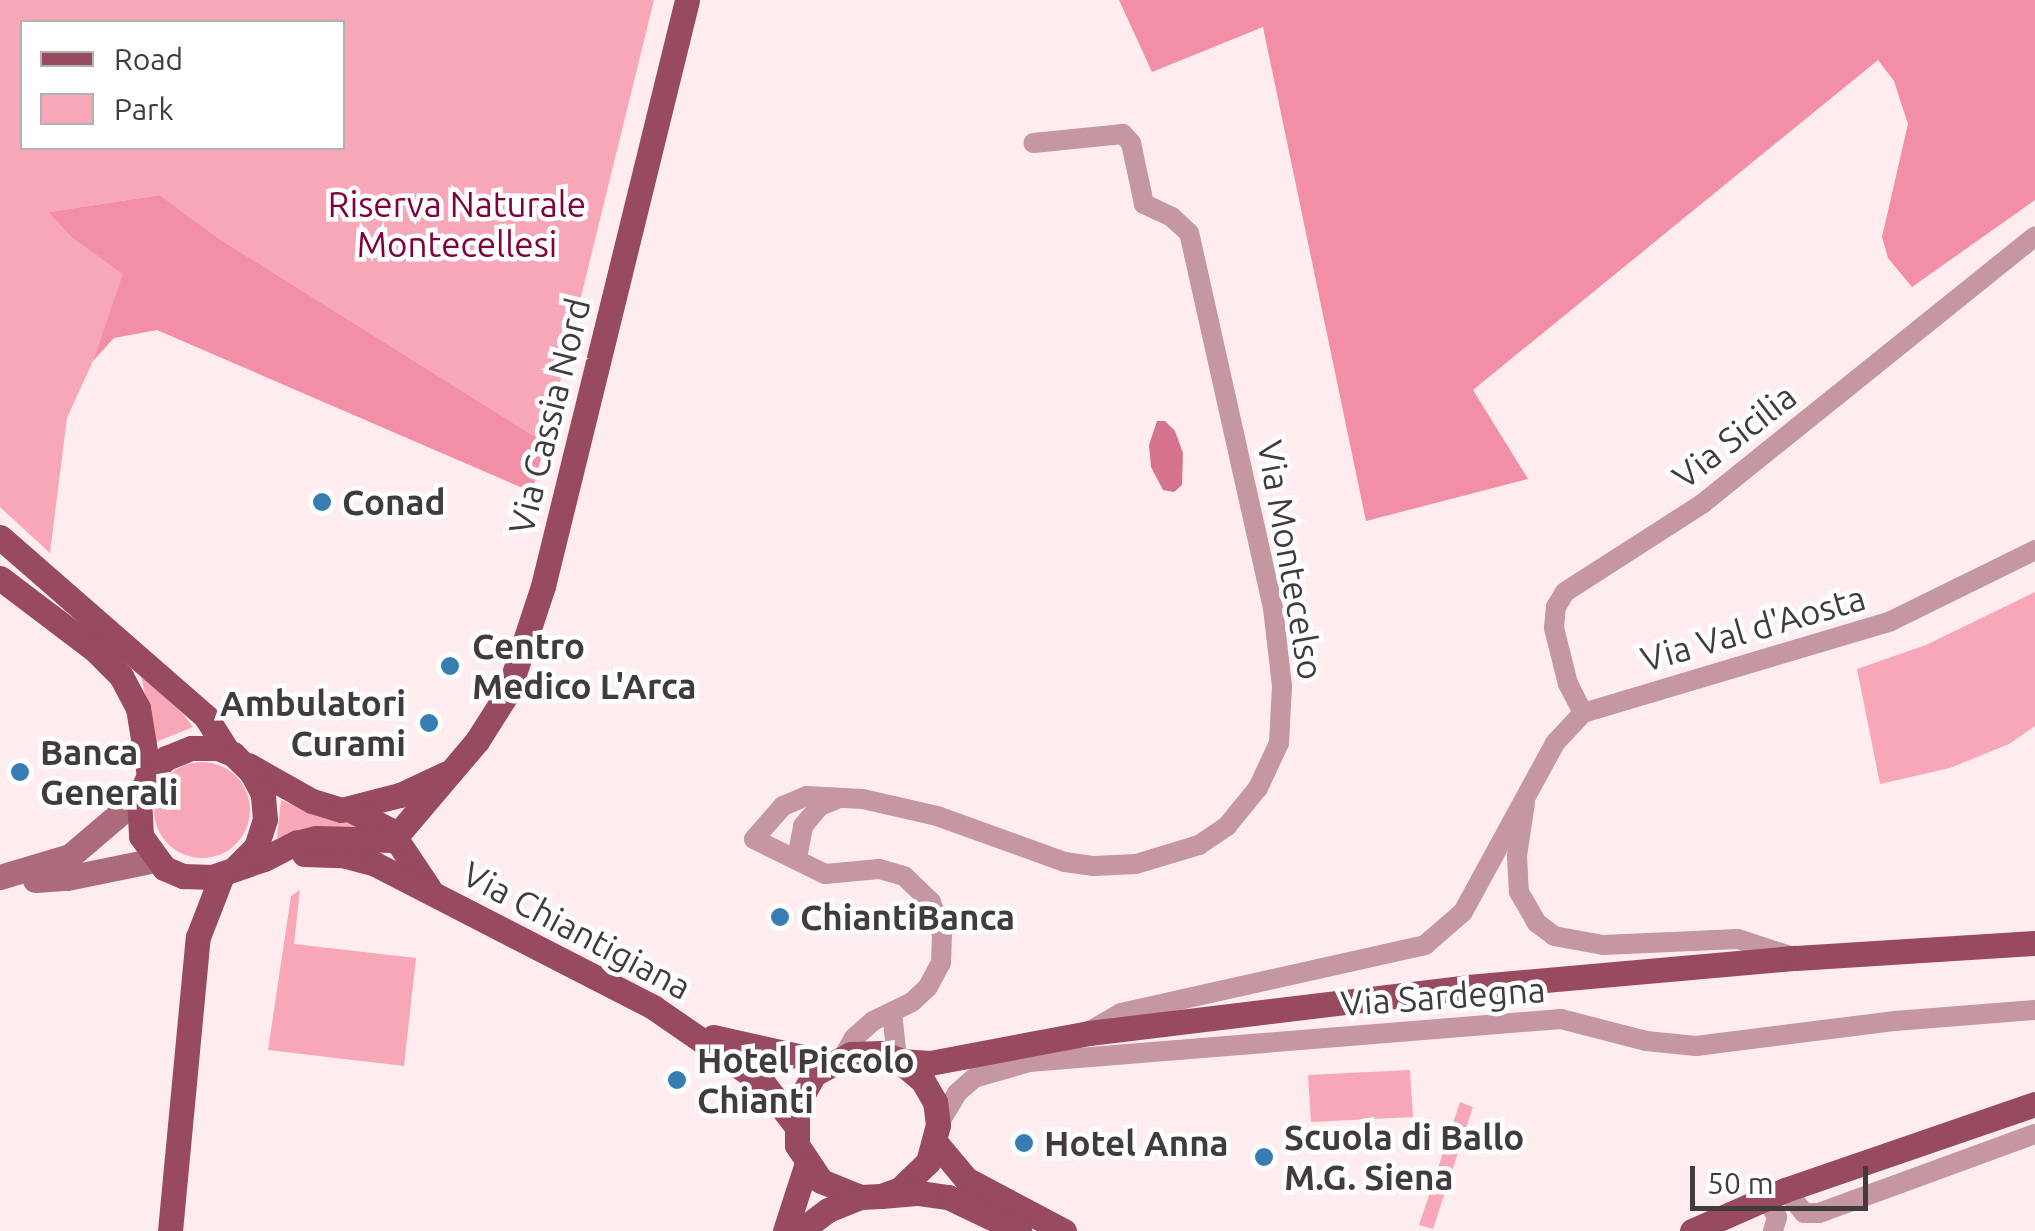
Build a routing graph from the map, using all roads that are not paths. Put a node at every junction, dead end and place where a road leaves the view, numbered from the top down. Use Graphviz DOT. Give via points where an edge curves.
graph roads {
  1 [pos="687,0"];
  2 [pos="1033,143"];
  3 [pos="2035,236"];
  4 [pos="0,537"];
  5 [pos="2035,550"];
  6 [pos="0,578"];
  7 [pos="1583,713"];
  8 [pos="236,757"];
  9 [pos="450,772"];
  10 [pos="144,786"];
  11 [pos="843,796"];
  12 [pos="1525,802"];
  13 [pos="351,810"];
  14 [pos="397,837"];
  15 [pos="797,858"];
  16 [pos="264,859"];
  17 [pos="165,866"];
  18 [pos="228,872"];
  19 [pos="0,879"];
  20 [pos="432,892"];
  21 [pos="198,938"];
  22 [pos="2035,943"];
  23 [pos="1796,958"];
  24 [pos="2035,1010"];
  25 [pos="892,1012"];
  26 [pos="689,1029"];
  27 [pos="1089,1033"];
  28 [pos="836,1060"];
  29 [pos="899,1060"];
  30 [pos="2035,1104"];
  31 [pos="794,1123"];
  32 [pos="937,1134"];
  33 [pos="2035,1134"];
  34 [pos="806,1166"];
  35 [pos="1776,1194"];
  36 [pos="870,1196"];
  37 [pos="170,1231"];
  38 [pos="784,1231"];
  39 [pos="800,1231"];
  40 [pos="1019,1231"];
  41 [pos="1064,1231"];
  42 [pos="1692,1231"];
  43 [pos="1773,1231"];
  1 -- 9 [label="main road, Via Cassia Nord" via="528,638 500,708"];
  2 -- 11 [label="street, Via Montecelso" via="1123,134 1131,143 1144,204 1189,233 1273,608 1283,697 1277,750 1250,799 1218,834 1136,864 1066,862 924,812"];
  3 -- 7 [label="street, Via Sicilia" via="1702,504 1576,583 1556,607 1555,635"];
  4 -- 8 [label="main road" via="206,717"];
  5 -- 7 [label="street, Via Val d'Aosta" via="1891,620"];
  6 -- 10 [label="main road" via="121,676 138,708"];
  7 -- 12 [label="street" via="1555,743"];
  8 -- 10 [label="main road" via="205,748 178,752"];
  8 -- 13 [label="main road" via="312,802"];
  8 -- 18 [label="main road" via="263,794 265,820 256,848"];
  9 -- 13 [label="main road"];
  9 -- 14 [label="main road, Via Cassia Nord"];
  10 -- 17 [label="main road" via="137,824"];
  10 -- 19 [label="main road" via="70,856"];
  11 -- 15 [label="street" via="812,813"];
  11 -- 15 [label="street, Via Montecelso" via="795,799 754,839"];
  12 -- 23 [label="street" via="1519,892 1536,923 1554,936 1603,945 1738,939"];
  12 -- 27 [label="street" via="1463,912 1426,945 1121,1013"];
  13 -- 14 [label="main road, Via Chiantigiana"];
  14 -- 16 [label="main road" via="316,838"];
  14 -- 20 [label="main road, Via Chiantigiana"];
  15 -- 25 [label="street" via="832,875 891,871 916,884 930,902 942,934 938,971 920,996"];
  16 -- 18 [label="main road"];
  16 -- 20 [label="main road" via="354,856"];
  17 -- 18 [label="main road" via="202,878"];
  17 -- 19 [label="main road"];
  17 -- 21 [label="main road"];
  18 -- 21 [label="main road"];
  20 -- 26 [label="main road, Via Chiantigiana"];
  21 -- 37 [label="main road"];
  22 -- 23 [label="main road, Via Chiantigiana"];
  23 -- 27 [label="main road, Via Chiantigiana" via="1468,987"];
  24 -- 32 [label="street, Via Sardegna" via="1696,1046 1544,1020 1028,1062 974,1078 957,1093"];
  25 -- 28 [label="street"];
  25 -- 29 [label="street"];
  26 -- 28 [label="main road, Via Chiantigiana" via="759,1051"];
  26 -- 31 [label="main road, Via Chiantigiana" via="763,1083"];
  27 -- 29 [label="main road, Via Chiantigiana" via="930,1063"];
  28 -- 29 [label="main road, Via Chiantigiana" via="866,1052"];
  28 -- 31 [label="main road" via="803,1088"];
  29 -- 32 [label="main road" via="924,1081"];
  30 -- 35 [label="main road"];
  31 -- 34 [label="main road, Via Chiantigiana"];
  32 -- 36 [label="main road" via="916,1177"];
  32 -- 41 [label="main road" via="966,1178"];
  33 -- 35 [label="street" via="1819,1213 1804,1213"];
  34 -- 36 [label="main road" via="839,1192"];
  34 -- 38 [label="main road"];
  35 -- 42 [label="main road"];
  35 -- 43 [label="street"];
  36 -- 39 [label="main road" via="828,1210"];
  36 -- 40 [label="main road" via="948,1196"];
}
